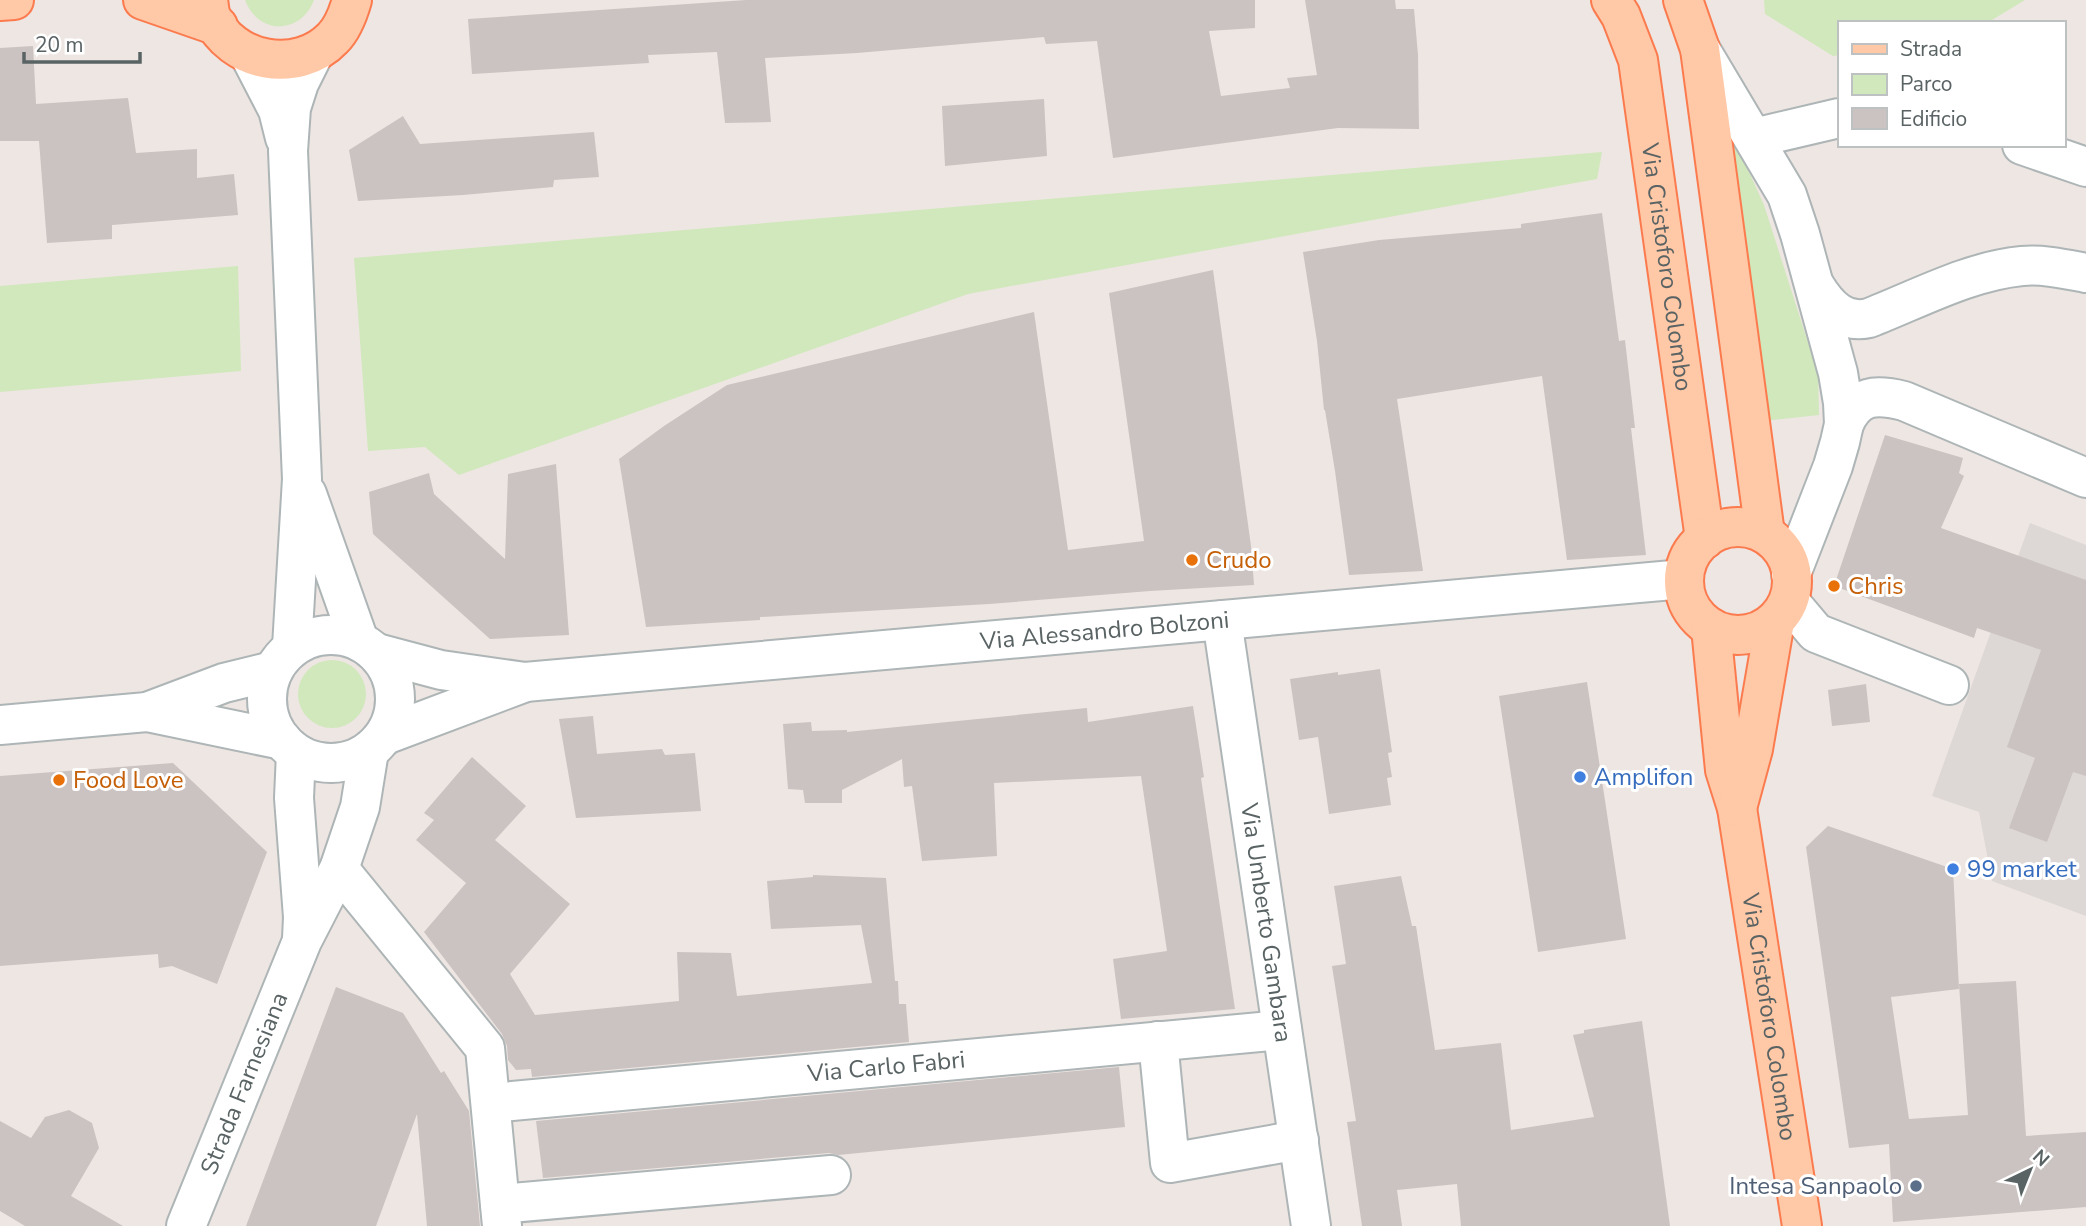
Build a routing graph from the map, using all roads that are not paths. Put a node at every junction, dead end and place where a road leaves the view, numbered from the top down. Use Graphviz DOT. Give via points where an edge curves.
graph roads {
  1 [pos="13,0"];
  2 [pos="143,0"];
  3 [pos="1611,0"];
  4 [pos="1683,0"];
  5 [pos="0,1"];
  6 [pos="358,4"];
  7 [pos="213,13"];
  8 [pos="1700,49"];
  9 [pos="314,53"];
  10 [pos="249,54"];
  11 [pos="1838,118"];
  12 [pos="1754,138"];
  13 [pos="2028,147"];
  14 [pos="288,151"];
  15 [pos="2086,167"];
  16 [pos="2086,273"];
  17 [pos="1814,284"];
  18 [pos="1844,424"];
  19 [pos="2086,478"];
  20 [pos="302,479"];
  21 [pos="1765,534"];
  22 [pos="1705,538"];
  23 [pos="1684,579"];
  24 [pos="1785,599"];
  25 [pos="1222,620"];
  26 [pos="1711,628"];
  27 [pos="368,647"];
  28 [pos="282,659"];
  29 [pos="525,682"];
  30 [pos="1949,685"];
  31 [pos="148,712"];
  32 [pos="0,725"];
  33 [pos="377,743"];
  34 [pos="289,746"];
  35 [pos="1737,808"];
  36 [pos="340,869"];
  37 [pos="302,942"];
  38 [pos="1282,1030"];
  39 [pos="1158,1041"];
  40 [pos="491,1103"];
  41 [pos="1299,1140"];
  42 [pos="831,1175"];
  43 [pos="501,1215"];
  44 [pos="186,1226"];
  45 [pos="1311,1226"];
  46 [pos="1802,1226"];
  1 -- 5 [label="main road"];
  2 -- 7 [label="main road"];
  3 -- 22 [label="main road, Via Cristoforo Colombo" via="1638,60"];
  4 -- 8 [label="main road"];
  6 -- 9 [label="main road" via="333,38"];
  7 -- 10 [label="main road" via="225,36"];
  8 -- 12 [label="street"];
  8 -- 21 [label="main road"];
  9 -- 10 [label="main road" via="291,60 266,60"];
  9 -- 14 [label="street" via="290,108"];
  10 -- 14 [label="street" via="278,110"];
  11 -- 12 [label="street"];
  12 -- 17 [label="street" via="1787,195"];
  13 -- 15 [label="street"];
  14 -- 20 [label="street"];
  16 -- 17 [label="street" via="2032,266 1987,273 1857,321 1827,304"];
  17 -- 18 [label="street" via="1838,373"];
  18 -- 19 [label="street" via="1866,398 1884,396"];
  18 -- 24 [label="street"];
  20 -- 27 [label="street"];
  20 -- 28 [label="street"];
  21 -- 22 [label="main road" via="1734,527"];
  21 -- 24 [label="main road" via="1783,551"];
  22 -- 23 [label="main road" via="1694,550"];
  23 -- 25 [label="street, Via Alessandro Bolzoni"];
  23 -- 26 [label="main road" via="1690,607"];
  24 -- 26 [label="main road" via="1760,631 1727,634"];
  24 -- 30 [label="street" via="1816,633"];
  24 -- 35 [label="main road, Via Cristoforo Colombo"];
  25 -- 29 [label="street, Via Alessandro Bolzoni"];
  25 -- 38 [label="street, Via Umberto Gambara"];
  26 -- 35 [label="main road, Via Cristoforo Colombo" via="1725,770"];
  27 -- 28 [label="street" via="342,635 324,635 307,639"];
  27 -- 29 [label="street, Via Alessandro Bolzoni" via="441,670"];
  27 -- 33 [label="street" via="390,672 396,693 394,715"];
  28 -- 31 [label="street"];
  28 -- 34 [label="street" via="267,689 267,707 272,724"];
  29 -- 33 [label="street, Via Alessandro Bolzoni"];
  31 -- 32 [label="street"];
  31 -- 34 [label="street"];
  33 -- 34 [label="street" via="352,760 332,764 314,761"];
  33 -- 36 [label="street, Strada Farnesiana"];
  34 -- 37 [label="street, Strada Farnesiana"];
  35 -- 46 [label="main road, Via Cristoforo Colombo"];
  36 -- 37 [label="street, Strada Farnesiana"];
  36 -- 40 [label="street" via="485,1048"];
  37 -- 44 [label="street, Strada Farnesiana"];
  38 -- 39 [label="street, Via Carlo Fabri"];
  38 -- 41 [label="street, Via Umberto Gambara"];
  39 -- 40 [label="street, Via Carlo Fabri"];
  39 -- 41 [label="street" via="1170,1163"];
  40 -- 43 [label="street"];
  41 -- 45 [label="street, Via Umberto Gambara"];
  42 -- 43 [label="street"];
}
